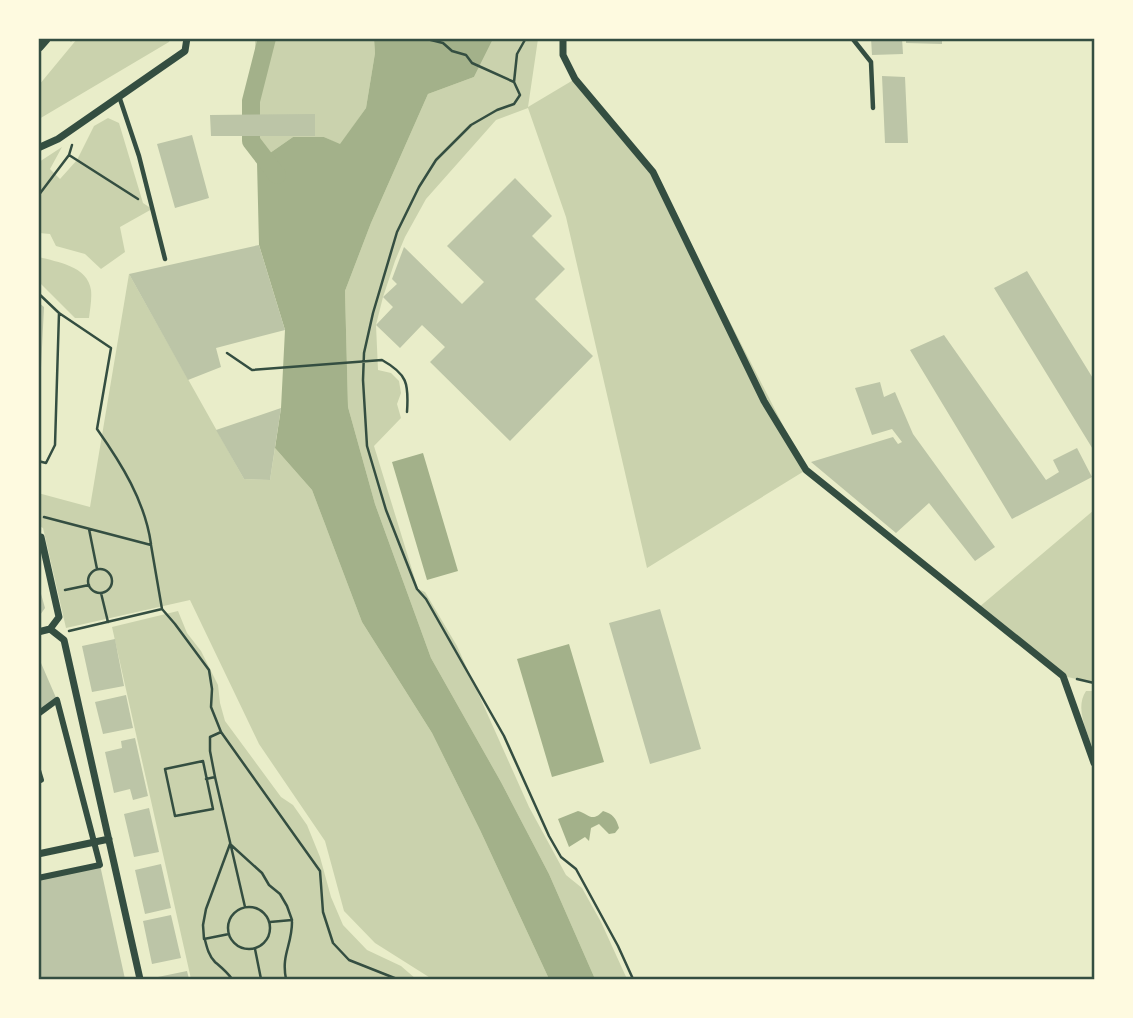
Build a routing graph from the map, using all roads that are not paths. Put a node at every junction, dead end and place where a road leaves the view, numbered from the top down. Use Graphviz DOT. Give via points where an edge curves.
graph roads {
  1 [pos="45,38"];
  2 [pos="187,38"];
  3 [pos="563,38"];
  4 [pos="852,38"];
  5 [pos="38,46"];
  6 [pos="119,96"];
  7 [pos="873,108"];
  8 [pos="38,148"];
  9 [pos="165,259"];
  10 [pos="38,537"];
  11 [pos="50,629"];
  12 [pos="38,632"];
  13 [pos="38,713"];
  14 [pos="1094,763"];
  15 [pos="38,770"];
  16 [pos="38,780"];
  17 [pos="109,839"];
  18 [pos="95,842"];
  19 [pos="38,854"];
  20 [pos="38,878"];
  21 [pos="140,979"];
  1 -- 5 [label="main road"];
  2 -- 6 [label="street" via="185,51"];
  3 -- 14 [label="street" via="563,55 575,79 653,172 764,401 806,470 1063,676"];
  4 -- 7 [label="lane" via="871,62"];
  6 -- 8 [label="street"];
  6 -- 9 [label="lane"];
  10 -- 11 [label="street" via="59,617"];
  11 -- 12 [label="street"];
  11 -- 17 [label="street" via="64,640"];
  13 -- 18 [label="street" via="57,700"];
  15 -- 16 [label="street"];
  17 -- 18 [label="street"];
  17 -- 21 [label="street"];
  18 -- 19 [label="street"];
  18 -- 20 [label="street" via="100,865"];
}
